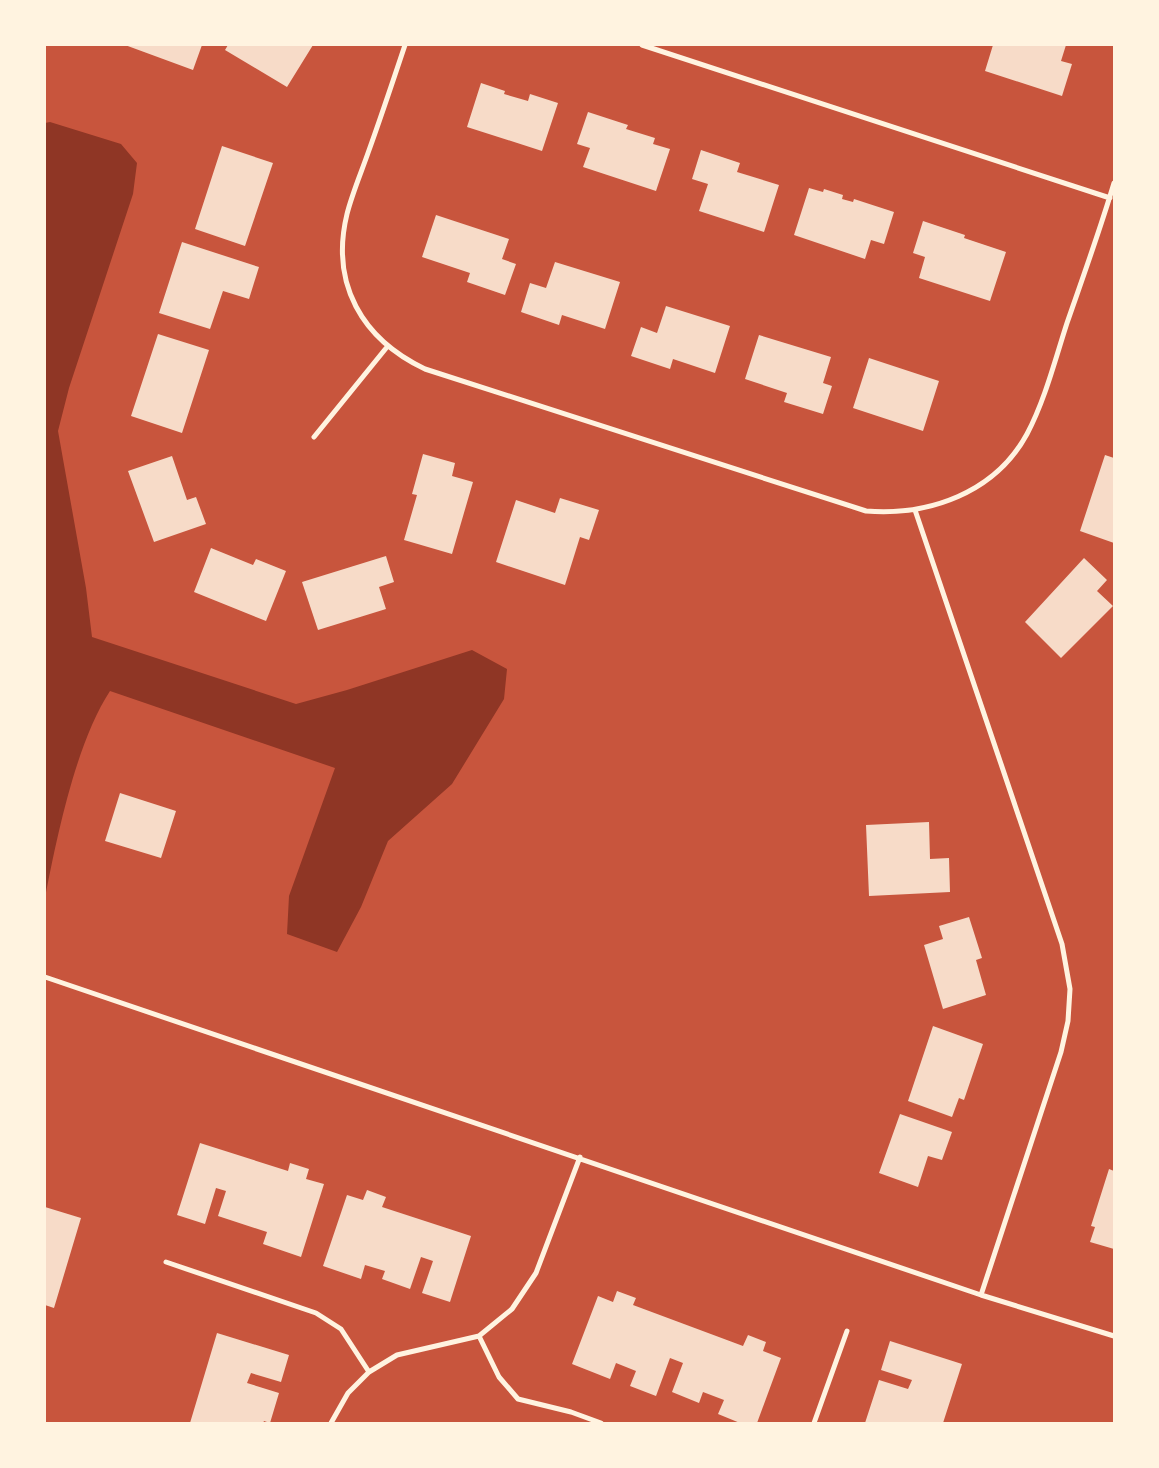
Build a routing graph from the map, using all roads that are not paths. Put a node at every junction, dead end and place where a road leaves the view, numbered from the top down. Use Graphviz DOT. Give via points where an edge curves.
graph roads {
  1 [pos="405,45"];
  2 [pos="642,45"];
  3 [pos="1114,183"];
  4 [pos="1110,198"];
  5 [pos="387,347"];
  6 [pos="314,437"];
  7 [pos="915,510"];
  8 [pos="45,977"];
  9 [pos="580,1157"];
  10 [pos="166,1262"];
  11 [pos="981,1295"];
  12 [pos="847,1331"];
  13 [pos="479,1336"];
  14 [pos="1114,1336"];
  15 [pos="369,1372"];
  16 [pos="331,1423"];
  17 [pos="601,1423"];
  18 [pos="814,1423"];
  1 -- 5 [label="street" via="347,214 343,244 350,294 360,313"];
  2 -- 4 [label="street"];
  3 -- 4 [label="street"];
  4 -- 7 [label="street" via="1041,402 1022,441 994,474 965,495"];
  5 -- 6 [label="street"];
  5 -- 7 [label="street" via="425,369 850,508 882,513"];
  7 -- 11 [label="street" via="1062,944 1070,989 1068,1021 1061,1052"];
  8 -- 9 [label="street"];
  9 -- 11 [label="street"];
  9 -- 13 [label="street" via="536,1273 512,1308"];
  10 -- 15 [label="street" via="316,1313 341,1329"];
  11 -- 14 [label="street"];
  12 -- 18 [label="street"];
  13 -- 15 [label="street" via="397,1355"];
  13 -- 17 [label="street" via="499,1377 518,1399"];
  15 -- 16 [label="street" via="348,1393"];
}
